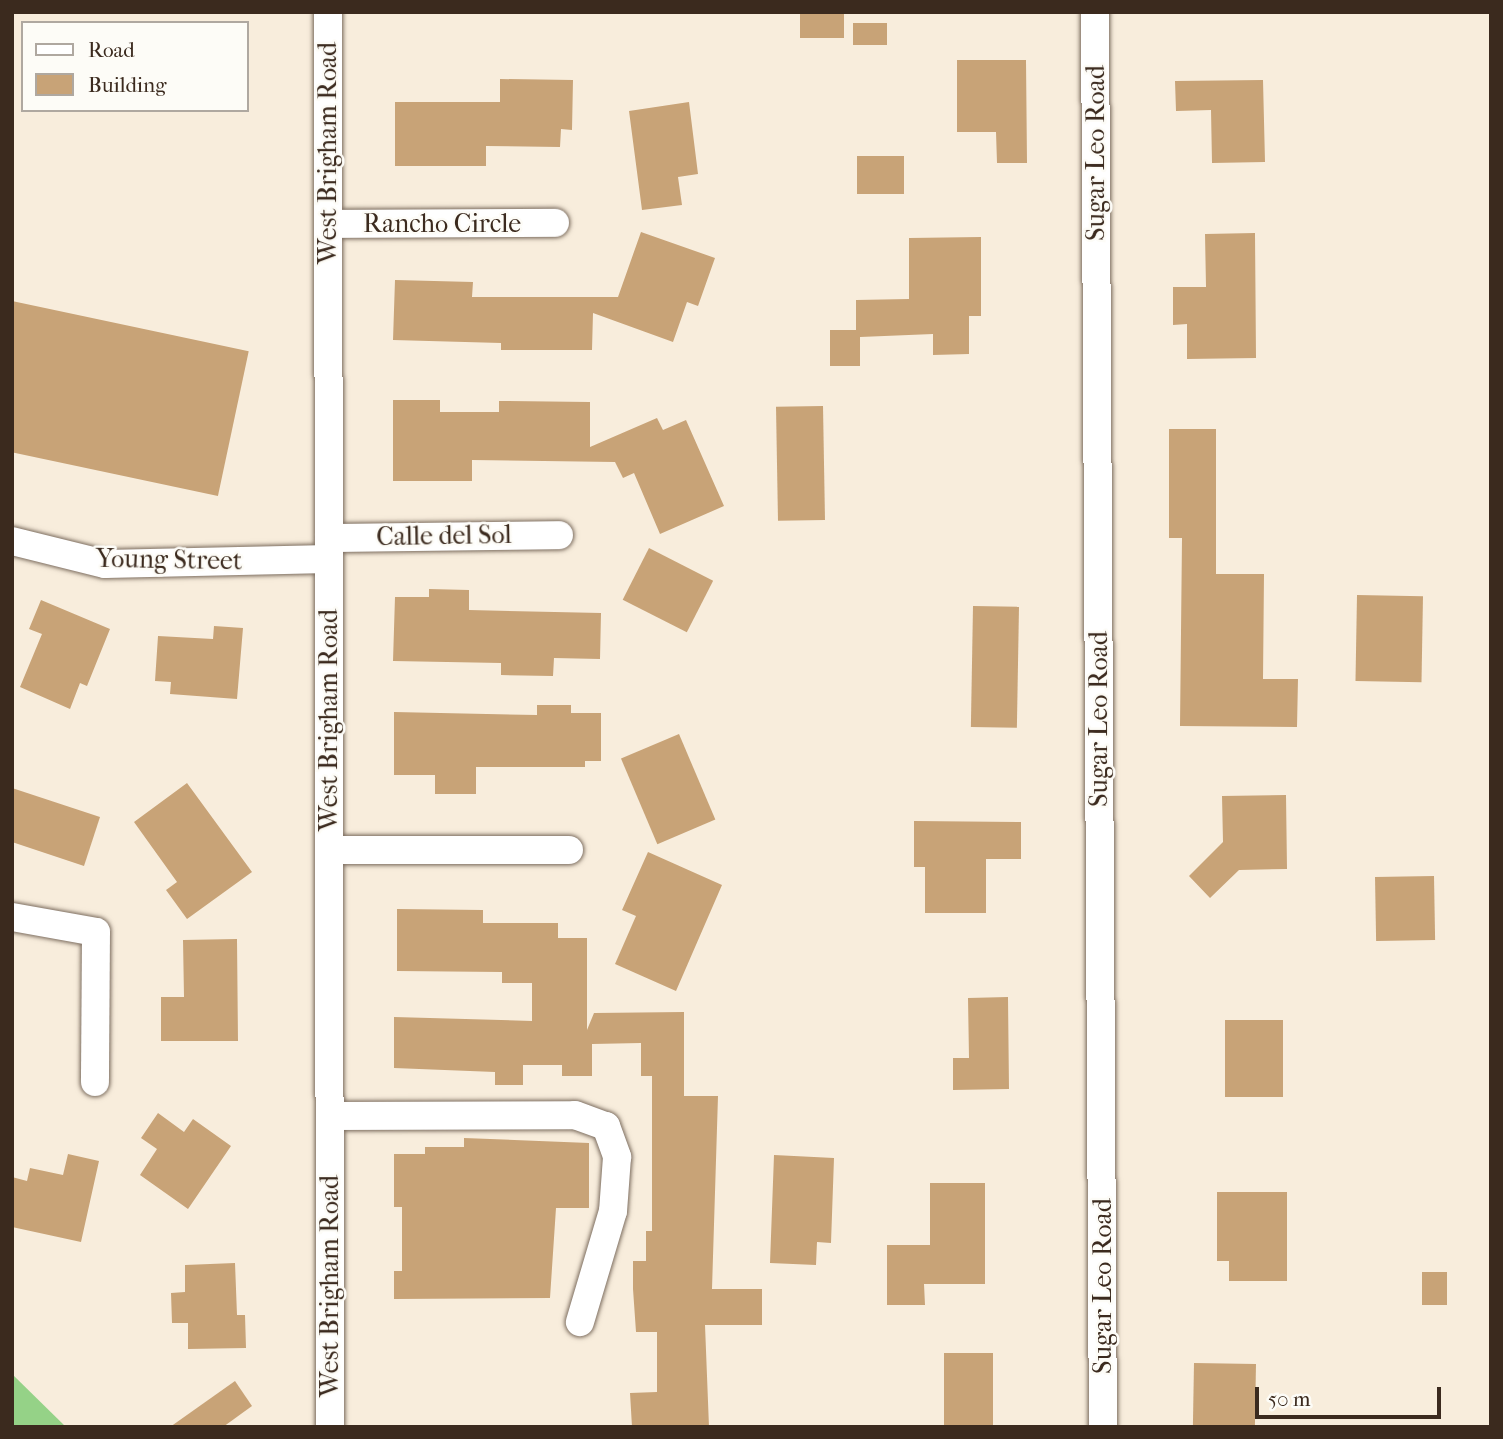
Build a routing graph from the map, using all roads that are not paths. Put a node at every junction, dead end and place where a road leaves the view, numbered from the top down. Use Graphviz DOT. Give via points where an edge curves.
graph roads {
  1 [pos="328,12"];
  2 [pos="1095,12"];
  3 [pos="555,223"];
  4 [pos="328,224"];
  5 [pos="559,535"];
  6 [pos="12,541"];
  7 [pos="329,548"];
  8 [pos="329,850"];
  9 [pos="569,850"];
  10 [pos="12,917"];
  11 [pos="95,1082"];
  12 [pos="330,1116"];
  13 [pos="580,1322"];
  14 [pos="330,1427"];
  15 [pos="1103,1427"];
  1 -- 4 [label="street, West Brigham Road"];
  2 -- 15 [label="street, Sugar Leo Road"];
  3 -- 4 [label="street, Rancho Circle"];
  4 -- 7 [label="street, West Brigham Road"];
  5 -- 7 [label="street, Calle del Sol"];
  6 -- 7 [label="street, Young Street" via="105,564"];
  7 -- 8 [label="street, West Brigham Road"];
  8 -- 9 [label="street"];
  8 -- 12 [label="street, West Brigham Road"];
  10 -- 11 [label="street" via="96,932"];
  12 -- 13 [label="street" via="575,1115 606,1126 617,1157 613,1211"];
  12 -- 14 [label="street, West Brigham Road"];
}
